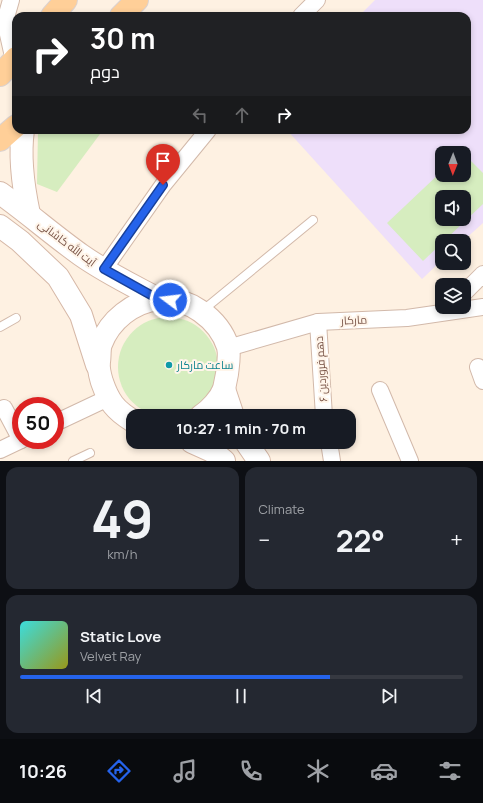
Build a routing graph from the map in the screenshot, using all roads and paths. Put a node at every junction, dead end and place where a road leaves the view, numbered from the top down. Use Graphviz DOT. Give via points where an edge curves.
graph roads {
  1 [pos="11,0"];
  2 [pos="66,0"];
  3 [pos="137,0"];
  4 [pos="317,0"];
  5 [pos="56,12"];
  6 [pos="125,12"];
  7 [pos="305,12"];
  8 [pos="10,65"];
  9 [pos="12,130"];
  10 [pos="22,134"];
  11 [pos="205,134"];
  12 [pos="0,140"];
  13 [pos="0,193"];
  14 [pos="29,214"];
  15 [pos="313,220"];
  16 [pos="0,226"];
  17 [pos="104,269"];
  18 [pos="483,274"];
  19 [pos="471,286"];
  20 [pos="158,299"];
  21 [pos="483,307"];
  22 [pos="471,308"];
  23 [pos="201,311"];
  24 [pos="435,312"];
  25 [pos="16,318"];
  26 [pos="318,322"];
  27 [pos="0,327"];
  28 [pos="228,348"];
  29 [pos="98,369"];
  30 [pos="224,389"];
  31 [pos="380,390"];
  32 [pos="108,398"];
  33 [pos="4,408"];
  34 [pos="210,409"];
  35 [pos="231,409"];
  36 [pos="324,409"];
  37 [pos="126,417"];
  38 [pos="64,420"];
  39 [pos="12,423"];
  40 [pos="12,444"];
  41 [pos="208,449"];
  42 [pos="251,449"];
  43 [pos="329,449"];
  44 [pos="0,450"];
  45 [pos="90,453"];
  46 [pos="73,461"];
  47 [pos="224,461"];
  48 [pos="259,461"];
  49 [pos="332,461"];
  50 [pos="410,461"];
  1 -- 8 [label="street" via="5,21"];
  2 -- 5 [label="main road"];
  3 -- 6 [label="main road"];
  4 -- 7 [label="street"];
  9 -- 12 [label="main road"];
  10 -- 14 [label="main road" via="23,184"];
  11 -- 17 [label="street" via="163,185"];
  13 -- 14 [label="main road, آیت الله کاشانی"];
  14 -- 17 [label="main road, آیت الله کاشانی" via="81,255"];
  15 -- 23 [label="lane"];
  16 -- 29 [label="main road" via="58,277 81,315"];
  17 -- 20 [label="main road, آیت الله کاشانی"];
  18 -- 19 [label="street"];
  20 -- 23 [label="main road" via="181,301"];
  20 -- 29 [label="main road" via="134,306 114,322 101,344"];
  21 -- 22 [label="street, مارکار"];
  23 -- 28 [label="main road" via="223,335"];
  24 -- 26 [label="street, مارکار" via="407,318"];
  25 -- 27 [label="lane"];
  26 -- 28 [label="street, مارکار"];
  26 -- 36 [label="street, دهم فروردین ۶"];
  28 -- 30 [label="main road" via="229,363"];
  29 -- 32 [label="main road"];
  30 -- 34 [label="main road"];
  30 -- 35 [label="main road"];
  31 -- 50 [label="street"];
  32 -- 37 [label="main road"];
  32 -- 38 [label="street"];
  33 -- 39 [label="street"];
  40 -- 44 [label="street"];
  41 -- 47 [label="main road"];
  42 -- 48 [label="main road"];
  43 -- 49 [label="street"];
  45 -- 46 [label="lane"];
}
